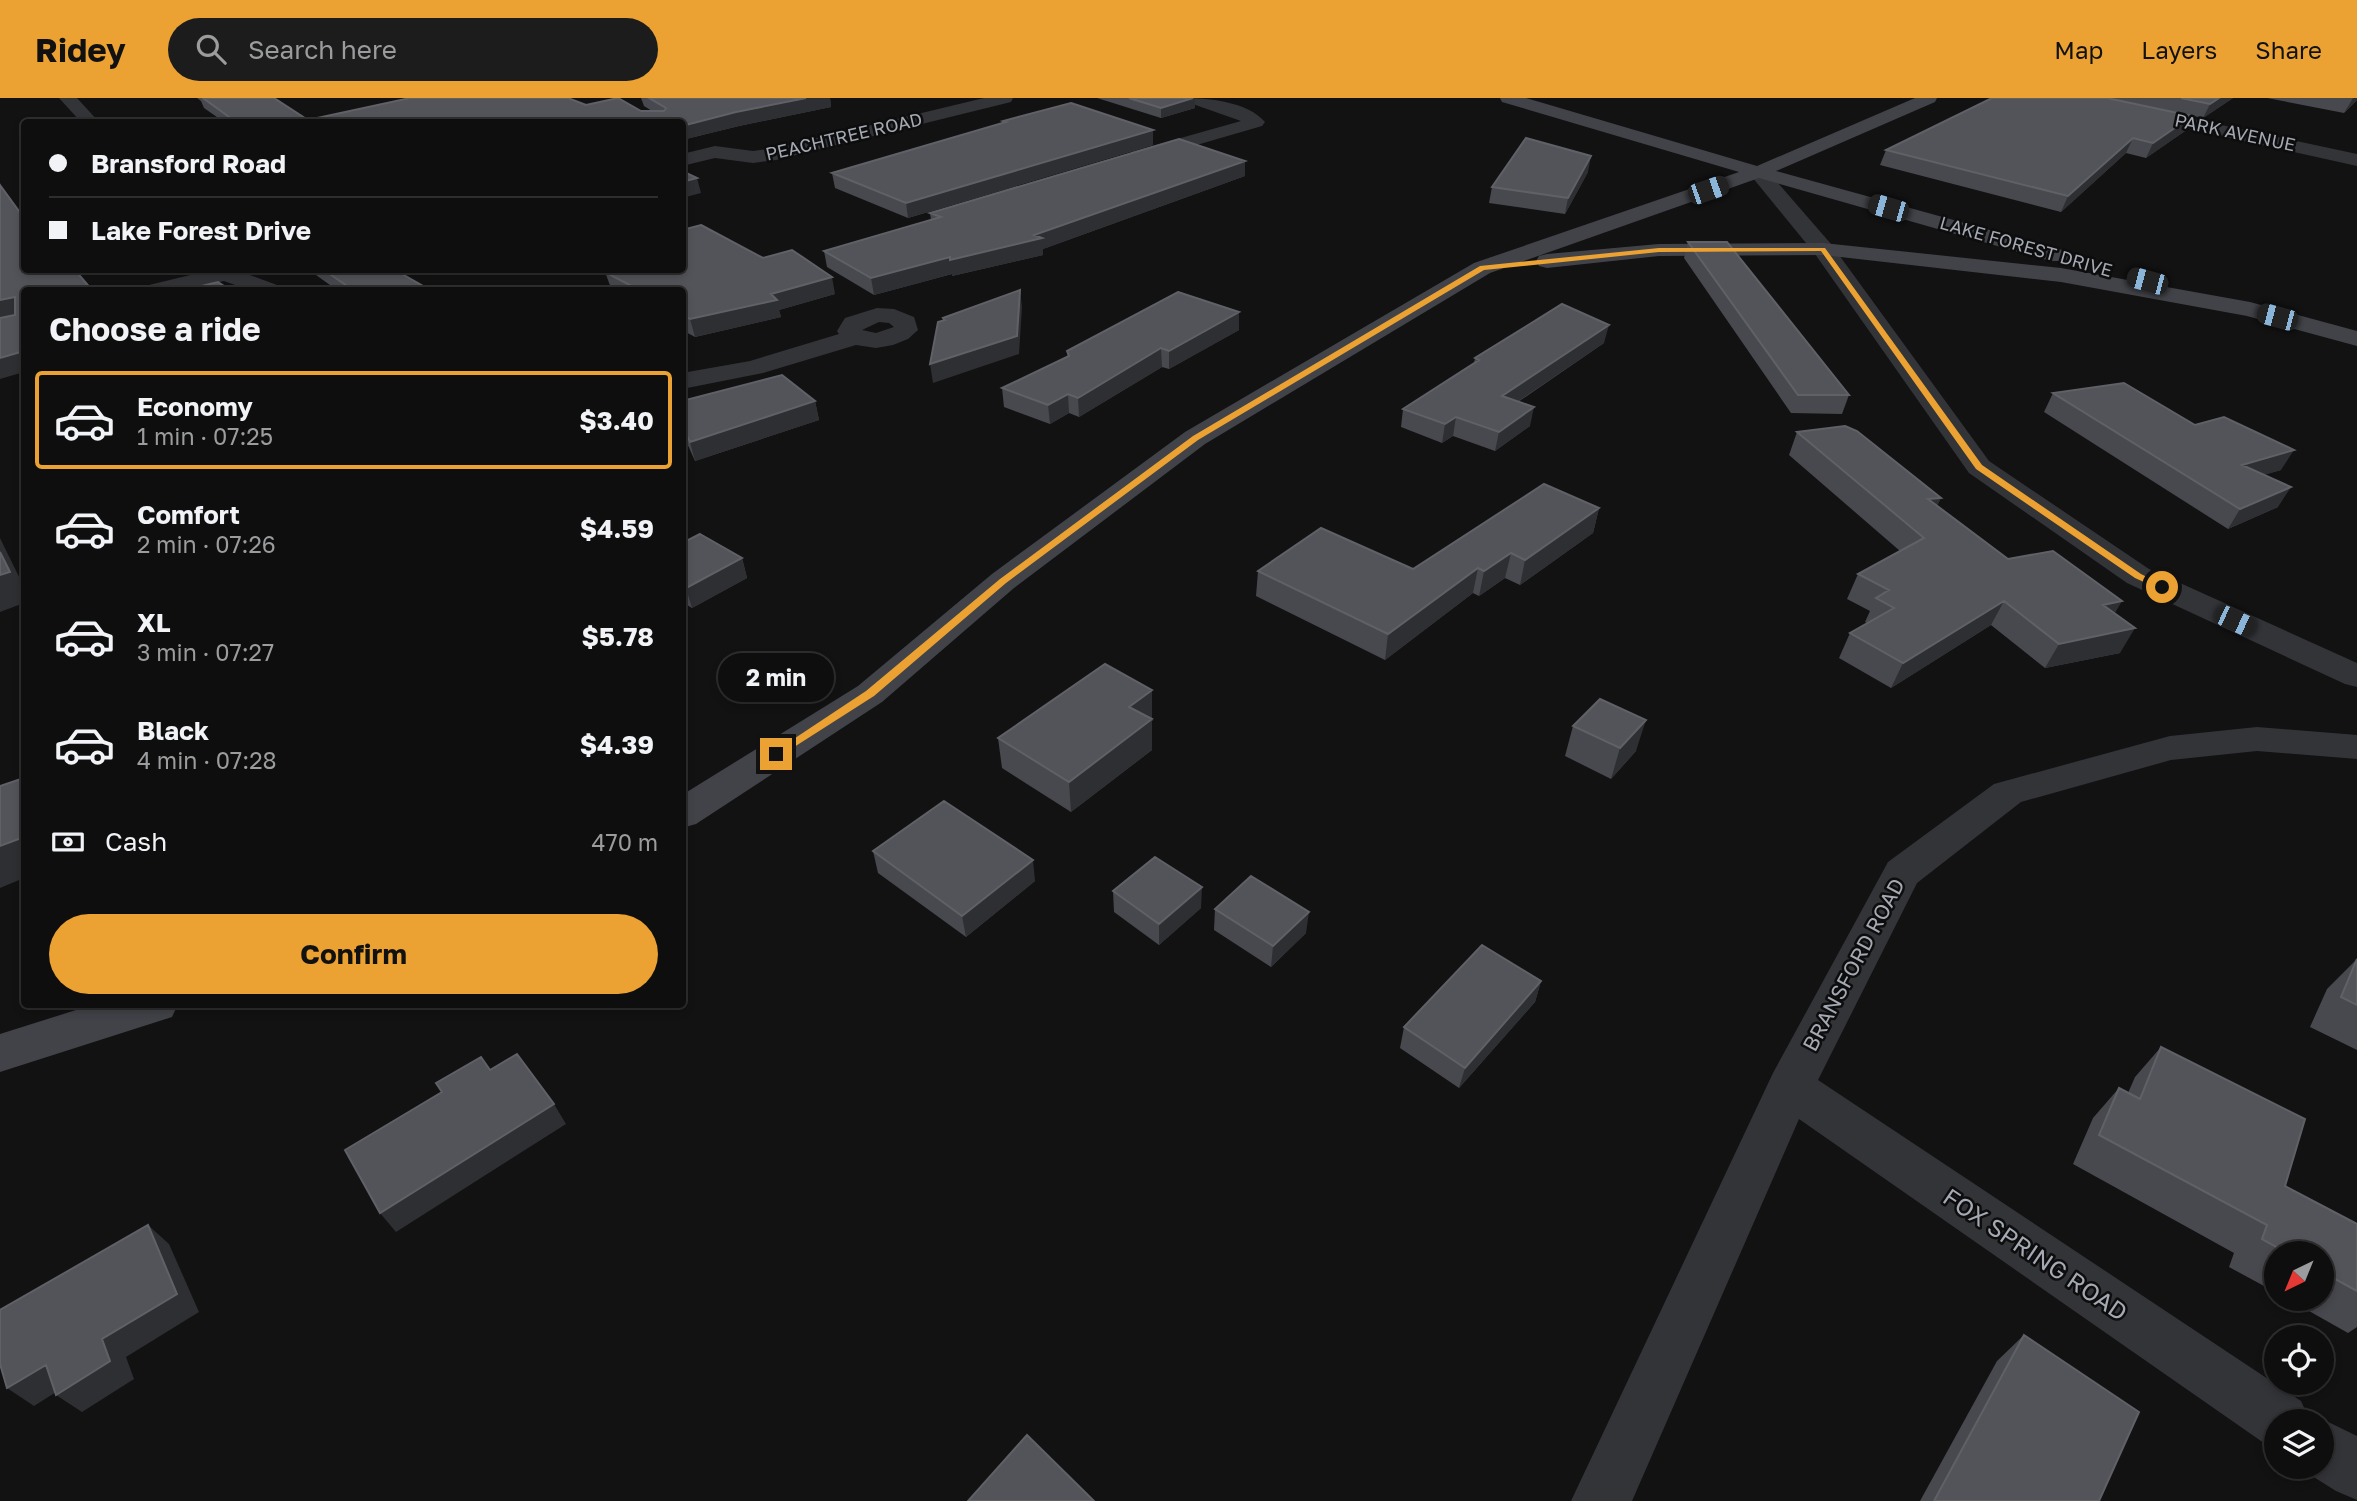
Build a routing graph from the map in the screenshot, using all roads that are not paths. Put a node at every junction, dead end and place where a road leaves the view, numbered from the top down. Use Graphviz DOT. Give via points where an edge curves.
graph roads {
  1 [pos="68,98"];
  2 [pos="1005,98"];
  3 [pos="1193,98"];
  4 [pos="1508,98"];
  5 [pos="1929,98"];
  6 [pos="2071,98"];
  7 [pos="2132,98"];
  8 [pos="87,119"];
  9 [pos="693,141"];
  10 [pos="2357,145"];
  11 [pos="715,152"];
  12 [pos="686,159"];
  13 [pos="2357,160"];
  14 [pos="1124,161"];
  15 [pos="751,171"];
  16 [pos="1758,172"];
  17 [pos="1823,249"];
  18 [pos="1482,268"];
  19 [pos="222,273"];
  20 [pos="234,273"];
  21 [pos="169,287"];
  22 [pos="263,287"];
  23 [pos="2250,309"];
  24 [pos="856,337"];
  25 [pos="2357,339"];
  26 [pos="686,380"];
  27 [pos="2357,676"];
  28 [pos="2357,747"];
  29 [pos="686,811"];
  30 [pos="143,1008"];
  31 [pos="0,1053"];
  32 [pos="1790,1087"];
  33 [pos="2264,1409"];
  34 [pos="2334,1456"];
  35 [pos="2357,1470"];
  36 [pos="1601,1501"];
  1 -- 8 [label="street"];
  2 -- 11 [label="street, PEACHTREE ROAD" via="776,154 752,157"];
  3 -- 14 [label="street" via="1256,122"];
  4 -- 16 [label="street"];
  5 -- 16 [label="street"];
  6 -- 13 [label="street, PARK AVENUE"];
  7 -- 10 [label="street, PARK AVENUE"];
  9 -- 11 [label="street"];
  11 -- 12 [label="street, PEACHTREE ROAD"];
  11 -- 15 [label="street"];
  16 -- 17 [label="street"];
  16 -- 18 [label="street, LAKE FOREST DRIVE"];
  16 -- 23 [label="street, LAKE FOREST DRIVE"];
  17 -- 18 [label="street, LAKE FOREST DRIVE" via="1659,250"];
  17 -- 23 [label="street, LAKE FOREST DRIVE" via="2061,275"];
  17 -- 27 [label="street" via="1979,467 2138,576"];
  18 -- 29 [label="street, LAKE FOREST DRIVE" via="1195,438 1003,581 870,694"];
  19 -- 21 [label="street"];
  20 -- 22 [label="street"];
  23 -- 25 [label="street, LAKE FOREST DRIVE"];
  24 -- 26 [label="street" via="754,368"];
  28 -- 32 [label="street, BRANSFORD ROAD" via="2257,739 2170,748 2008,793 1902,873"];
  30 -- 31 [label="street"];
  32 -- 33 [label="street, FOX SPRING ROAD"];
  32 -- 36 [label="street, BRANSFORD ROAD"];
  34 -- 35 [label="street"];
}
